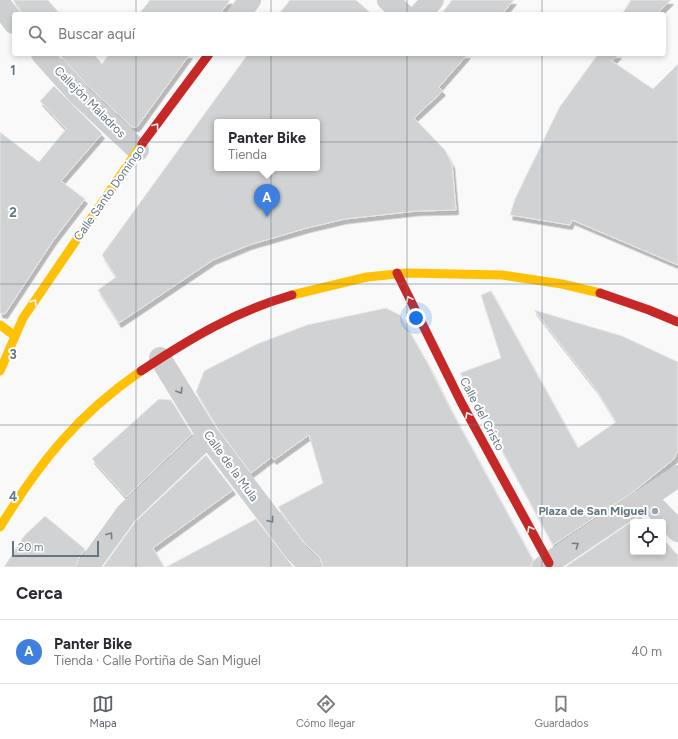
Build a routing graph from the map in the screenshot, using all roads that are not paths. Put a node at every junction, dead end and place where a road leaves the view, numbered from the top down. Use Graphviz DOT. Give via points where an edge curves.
graph roads {
  1 [pos="250,0"];
  2 [pos="388,0"];
  3 [pos="433,0"];
  4 [pos="0,4"];
  5 [pos="241,12"];
  6 [pos="401,12"];
  7 [pos="422,12"];
  8 [pos="12,20"];
  9 [pos="44,56"];
  10 [pos="208,56"];
  11 [pos="138,150"];
  12 [pos="397,273"];
  13 [pos="678,322"];
  14 [pos="0,325"];
  15 [pos="15,336"];
  16 [pos="160,358"];
  17 [pos="0,371"];
  18 [pos="208,436"];
  19 [pos="678,476"];
  20 [pos="646,498"];
  21 [pos="0,528"];
  22 [pos="678,531"];
  23 [pos="546,565"];
  24 [pos="88,567"];
  25 [pos="311,567"];
  1 -- 5 [label="street"];
  2 -- 6 [label="street"];
  3 -- 7 [label="street"];
  4 -- 8 [label="street"];
  9 -- 11 [label="street, Callejón Maladros" via="78,94"];
  11 -- 10 [label="main road, Calle Santo Domingo, one-way"];
  15 -- 11 [label="main road, Calle Santo Domingo, one-way" via="23,318"];
  12 -- 13 [label="main road" via="480,272 540,279 582,288 638,305"];
  12 -- 16 [label="main road" via="280,297 217,323"];
  23 -- 12 [label="main road, Calle del Cristo, one-way"];
  14 -- 15 [label="main road"];
  15 -- 17 [label="main road, Calle Santo Domingo"];
  16 -- 18 [label="street, Calle de la Mula, one-way"];
  16 -- 21 [label="main road" via="94,406 68,432 30,478"];
  24 -- 18 [label="street, one-way" via="126,514"];
  18 -- 25 [label="street, Calle de la Mula, one-way" via="296,552"];
  19 -- 20 [label="street"];
  20 -- 22 [label="street"];
  23 -- 20 [label="street, one-way"];
}
